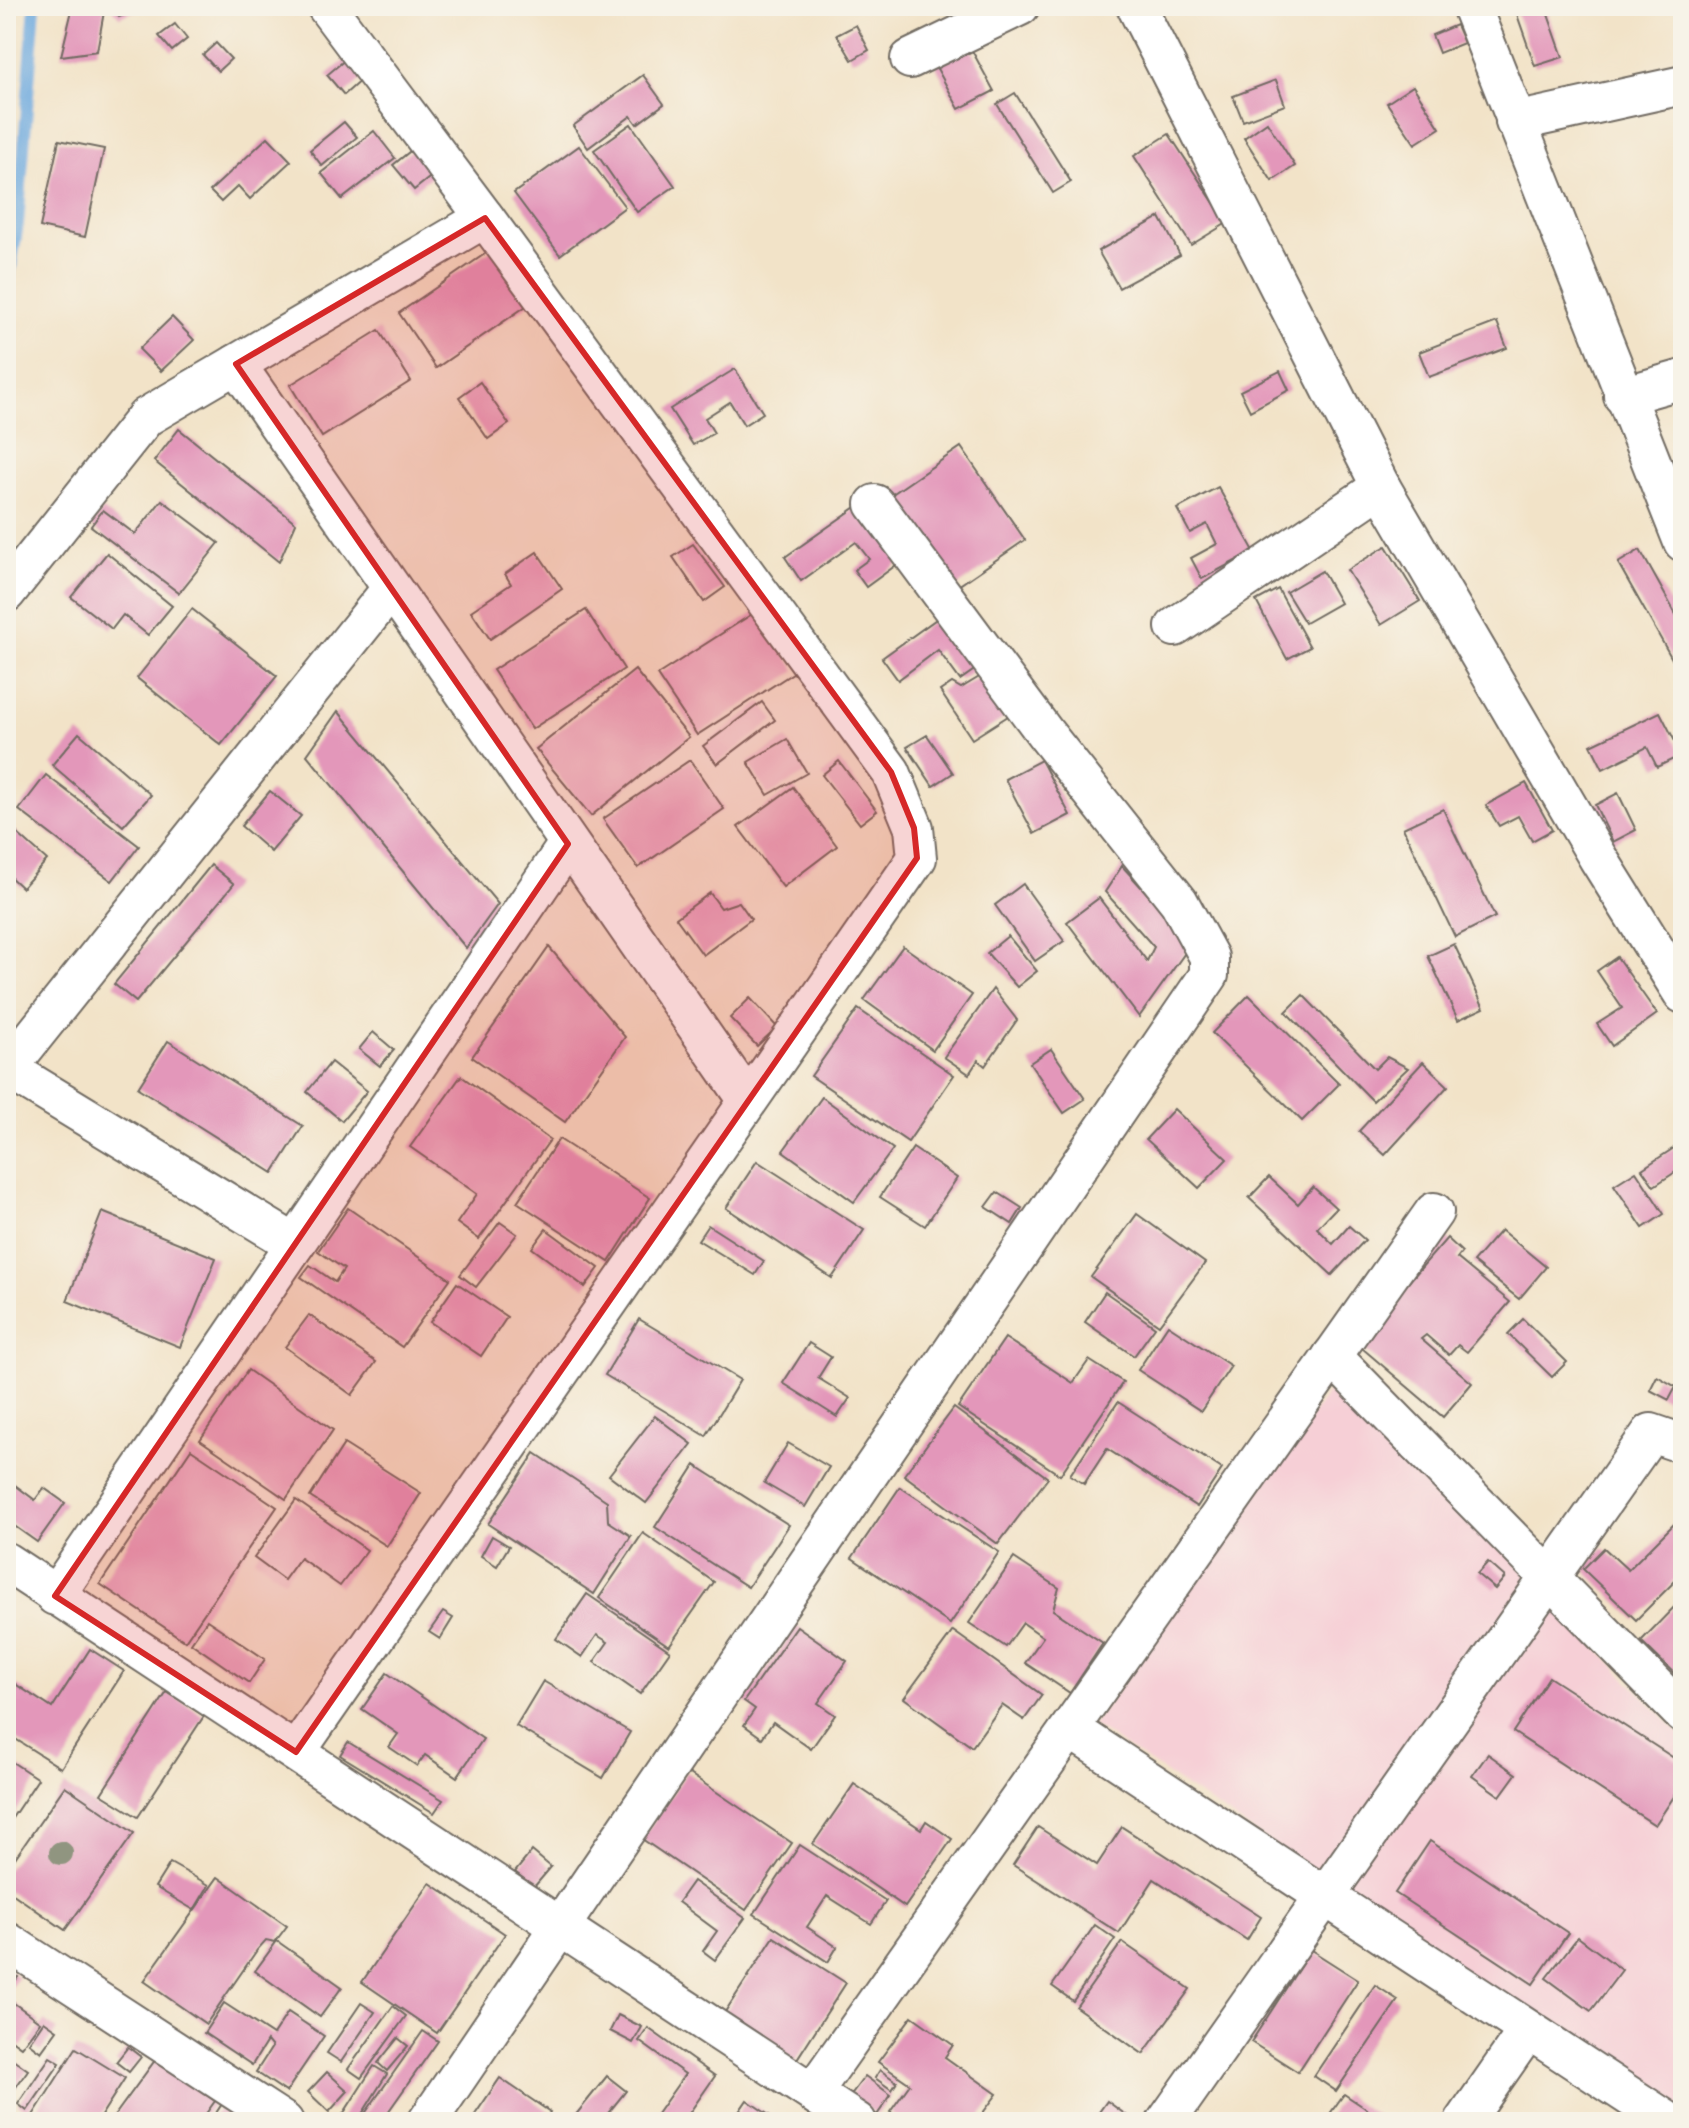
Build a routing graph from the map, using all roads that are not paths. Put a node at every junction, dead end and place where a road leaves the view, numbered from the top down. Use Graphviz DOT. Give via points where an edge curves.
graph roads {
  1 [pos="326,6"];
  2 [pos="1020,6"];
  3 [pos="1136,6"];
  4 [pos="1471,6"];
  5 [pos="910,59"];
  6 [pos="1683,85"];
  7 [pos="1515,122"];
  8 [pos="485,218"];
  9 [pos="236,364"];
  10 [pos="1683,379"];
  11 [pos="1623,396"];
  12 [pos="1381,487"];
  13 [pos="875,504"];
  14 [pos="1683,542"];
  15 [pos="391,589"];
  16 [pos="6,593"];
  17 [pos="1175,627"];
  18 [pos="568,844"];
  19 [pos="1683,994"];
  20 [pos="7,1070"];
  21 [pos="747,1099"];
  22 [pos="1434,1212"];
  23 [pos="295,1244"];
  24 [pos="1332,1356"];
  25 [pos="1683,1444"];
  26 [pos="6,1562"];
  27 [pos="1549,1578"];
  28 [pos="55,1596"];
  29 [pos="1683,1714"];
  30 [pos="1070,1729"];
  31 [pos="296,1752"];
  32 [pos="1325,1896"];
  33 [pos="559,1926"];
  34 [pos="6,1941"];
  35 [pos="1528,2030"];
  36 [pos="813,2092"];
  37 [pos="284,2122"];
  38 [pos="427,2122"];
  39 [pos="857,2122"];
  40 [pos="1166,2122"];
  41 [pos="1464,2122"];
  42 [pos="1669,2122"];
  1 -- 8 [label="street"];
  2 -- 5 [label="street"];
  3 -- 12 [label="street"];
  4 -- 7 [label="street"];
  6 -- 7 [label="street"];
  7 -- 11 [label="street"];
  8 -- 9 [label="street"];
  8 -- 21 [label="street" via="891,772 914,828 917,858"];
  9 -- 15 [label="street"];
  9 -- 16 [label="street" via="146,417"];
  10 -- 11 [label="street"];
  11 -- 14 [label="street"];
  12 -- 17 [label="street"];
  12 -- 19 [label="street"];
  13 -- 33 [label="street" via="1179,902 1209,957 1209,975"];
  15 -- 18 [label="street"];
  15 -- 20 [label="street"];
  18 -- 21 [label="street"];
  18 -- 23 [label="street"];
  20 -- 23 [label="street"];
  21 -- 31 [label="street"];
  22 -- 24 [label="street"];
  23 -- 28 [label="street"];
  24 -- 27 [label="street"];
  24 -- 30 [label="street"];
  25 -- 27 [label="street" via="1651,1433"];
  26 -- 28 [label="street"];
  27 -- 29 [label="street"];
  27 -- 32 [label="street"];
  28 -- 31 [label="street"];
  30 -- 32 [label="street"];
  30 -- 36 [label="street"];
  31 -- 33 [label="street"];
  32 -- 35 [label="street"];
  32 -- 40 [label="street"];
  33 -- 36 [label="street"];
  33 -- 38 [label="street"];
  34 -- 37 [label="street"];
  35 -- 41 [label="street"];
  35 -- 42 [label="street"];
  36 -- 39 [label="street"];
}
